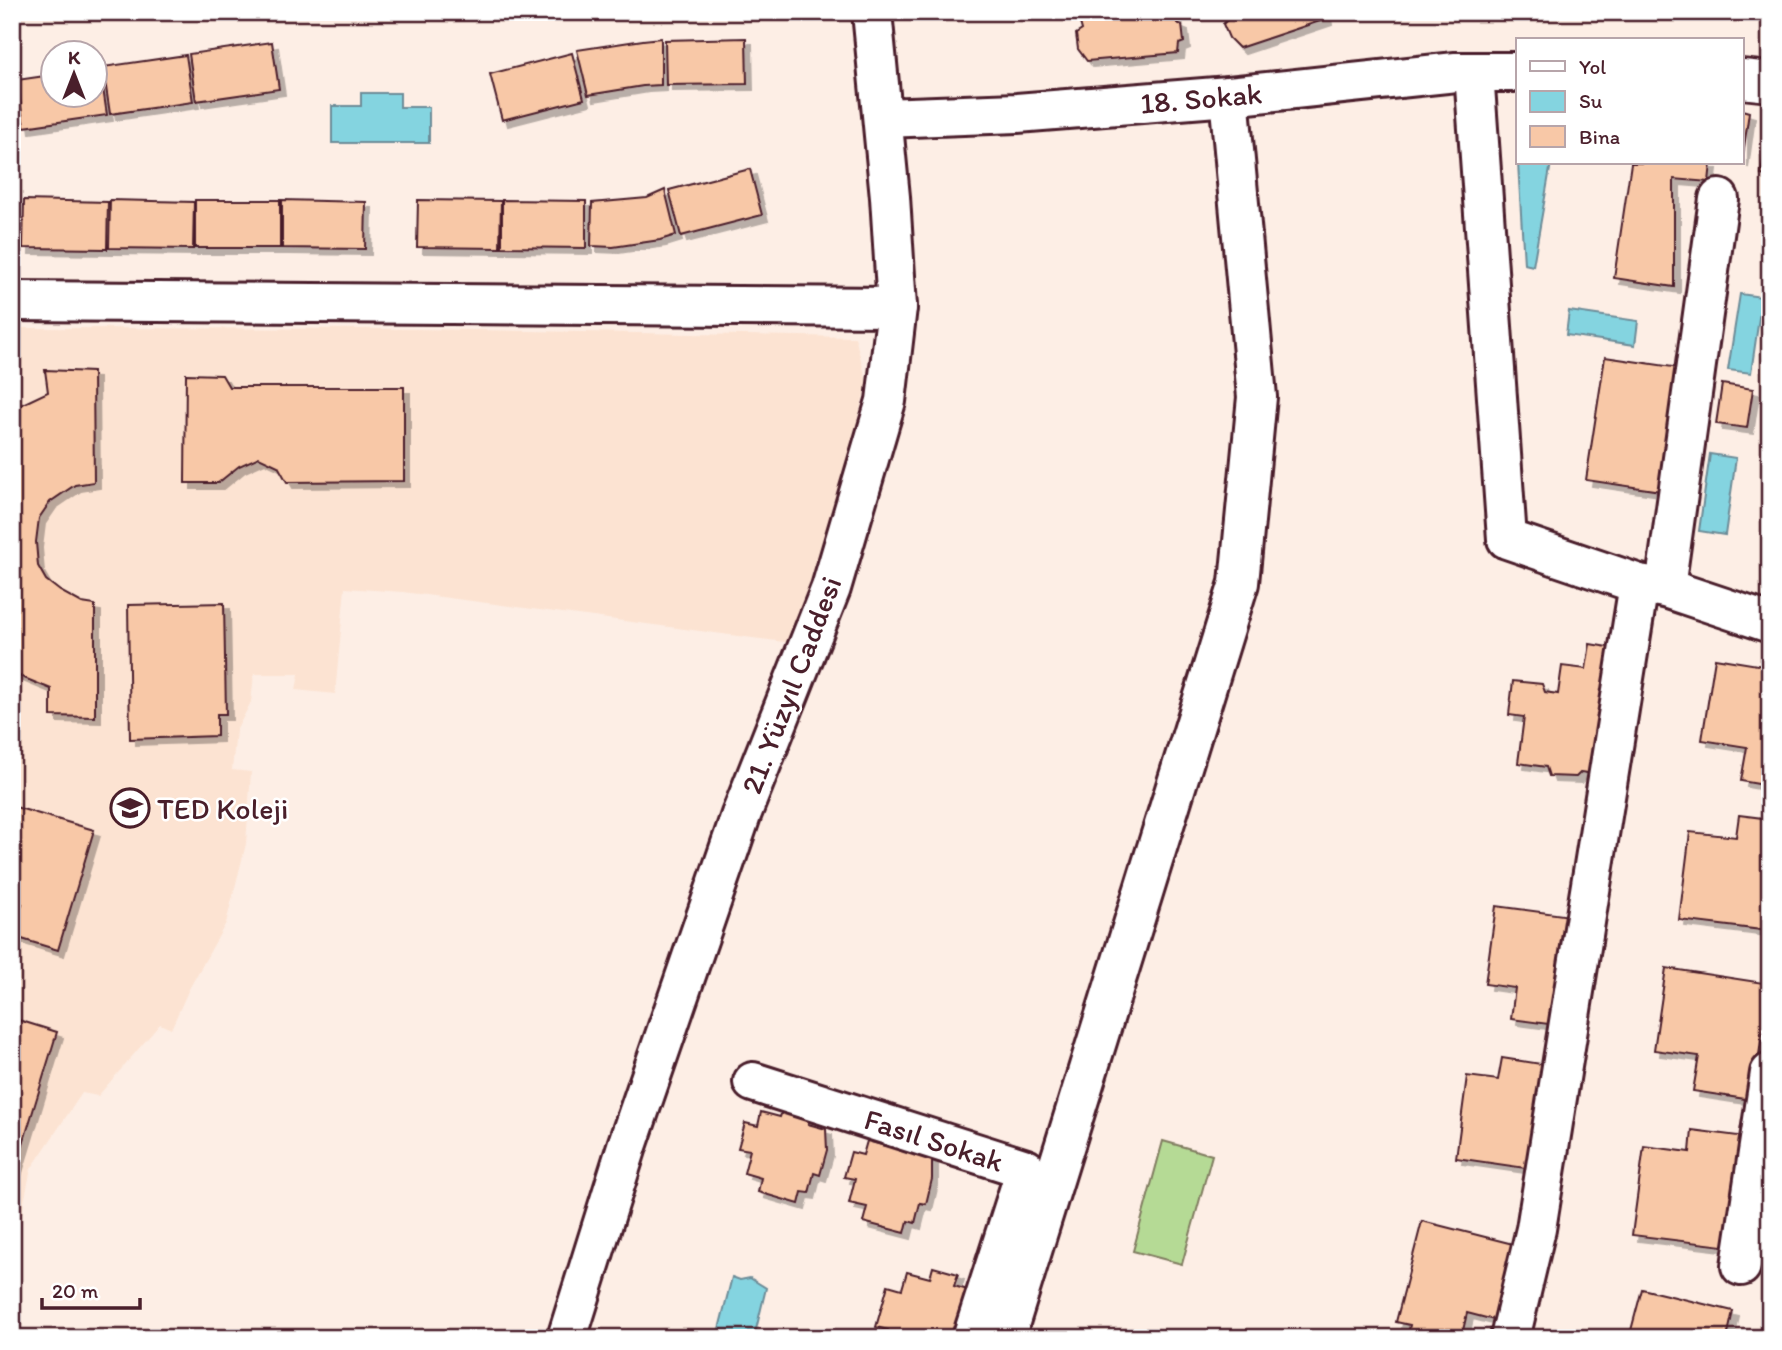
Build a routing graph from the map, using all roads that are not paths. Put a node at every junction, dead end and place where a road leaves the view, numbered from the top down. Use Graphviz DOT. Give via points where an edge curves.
graph roads {
  1 [pos="872,12"];
  2 [pos="1474,72"];
  3 [pos="1516,72"];
  4 [pos="1744,79"];
  5 [pos="1770,82"];
  6 [pos="1229,96"];
  7 [pos="883,118"];
  8 [pos="1720,199"];
  9 [pos="12,301"];
  10 [pos="897,307"];
  11 [pos="1652,586"];
  12 [pos="1770,623"];
  13 [pos="1770,1073"];
  14 [pos="754,1082"];
  15 [pos="1741,1266"];
  16 [pos="567,1338"];
  17 [pos="972,1338"];
  18 [pos="1005,1338"];
  19 [pos="1510,1338"];
  1 -- 7 [label="street, 21. Yüzyıl Caddesi"];
  2 -- 3 [label="street, 18. Sokak"];
  2 -- 6 [label="street, 18. Sokak"];
  2 -- 11 [label="street" via="1507,539"];
  4 -- 5 [label="street"];
  6 -- 7 [label="street, 18. Sokak" via="1017,113"];
  6 -- 18 [label="street" via="1257,397 1239,583"];
  7 -- 10 [label="street, 21. Yüzyıl Caddesi"];
  8 -- 11 [label="street"];
  9 -- 10 [label="street"];
  10 -- 16 [label="street, 21. Yüzyıl Caddesi" via="886,401 831,588 737,828 627,1146"];
  11 -- 12 [label="street"];
  11 -- 19 [label="street" via="1536,1229"];
  13 -- 15 [label="street"];
  14 -- 17 [label="street, Fasıl Sokak" via="1026,1169"];
}
